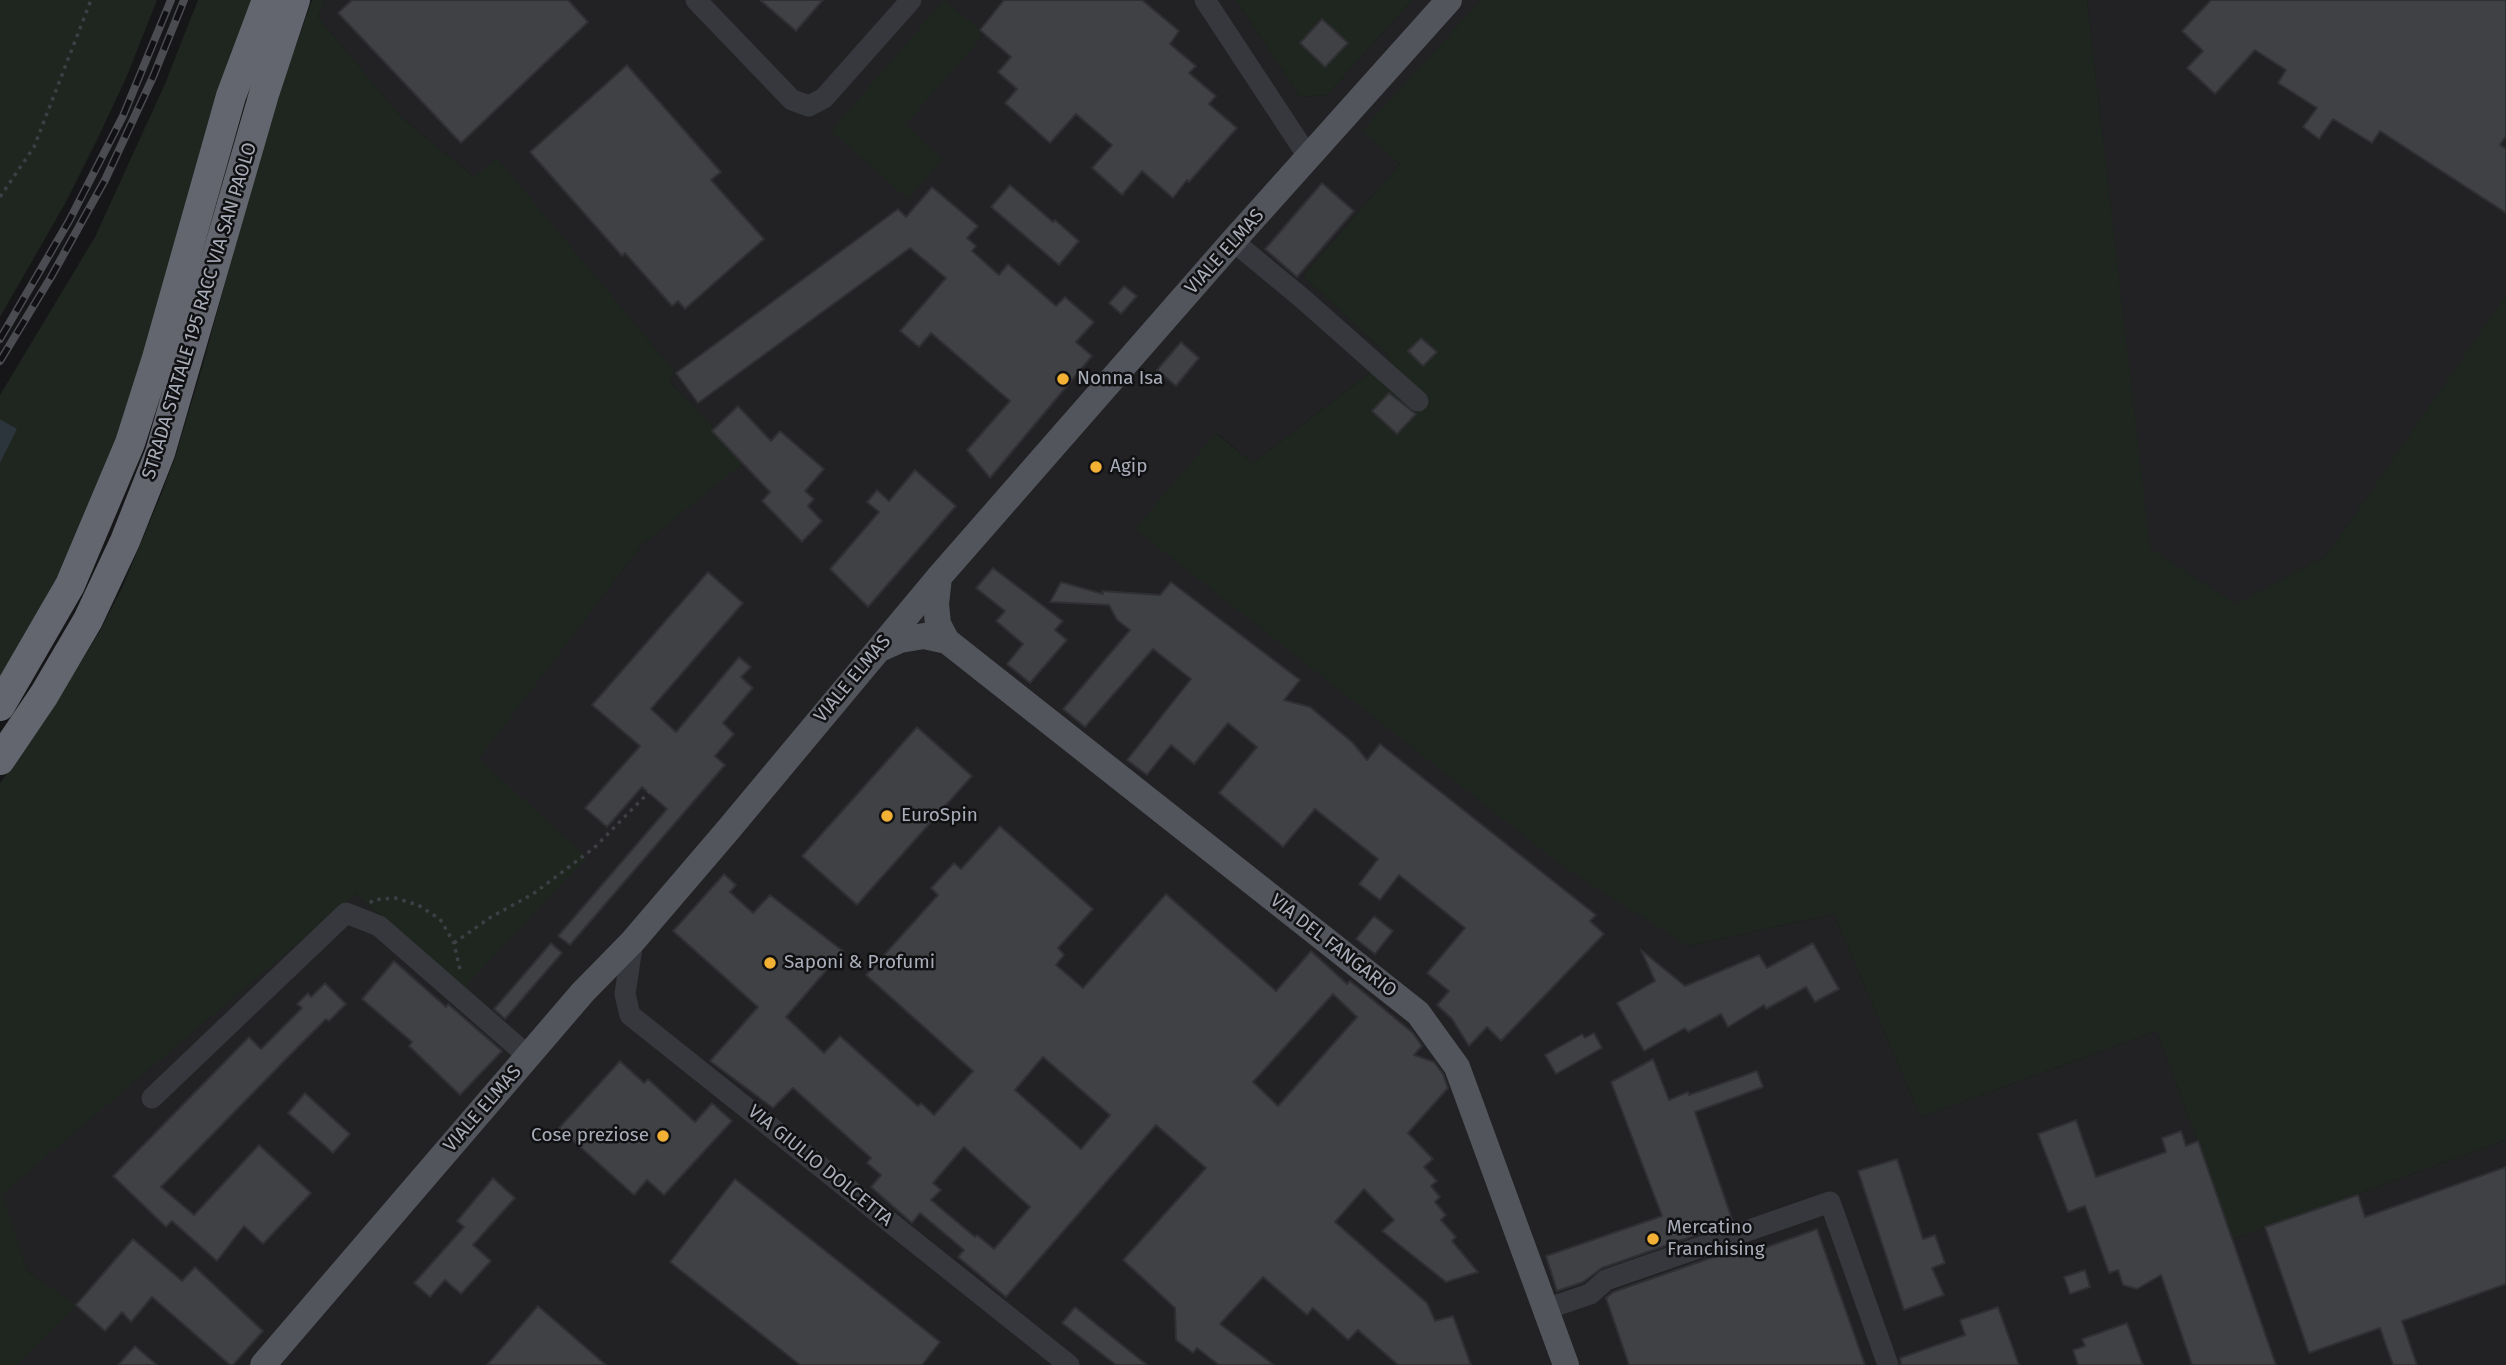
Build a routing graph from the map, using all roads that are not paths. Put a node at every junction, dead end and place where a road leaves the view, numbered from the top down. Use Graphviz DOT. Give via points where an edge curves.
graph roads {
  1 [pos="267,0"];
  2 [pos="295,0"];
  3 [pos="696,0"];
  4 [pos="911,0"];
  5 [pos="1205,0"];
  6 [pos="1449,0"];
  7 [pos="1309,158"];
  8 [pos="1233,241"];
  9 [pos="1418,401"];
  10 [pos="939,577"];
  11 [pos="947,641"];
  12 [pos="876,651"];
  13 [pos="0,706"];
  14 [pos="0,760"];
  15 [pos="633,941"];
  16 [pos="528,1056"];
  17 [pos="152,1098"];
  18 [pos="1546,1309"];
  19 [pos="263,1365"];
  20 [pos="1069,1365"];
  21 [pos="1566,1365"];
  22 [pos="1888,1365"];
  1 -- 13 [label="highway, STRADA STATALE 195 RACC VIA SAN PAOLO" via="231,96 130,443 70,585"];
  2 -- 14 [label="highway, STRADA STATALE 195 RACC VIA SAN PAOLO" via="160,453 88,620"];
  3 -- 4 [label="street" via="792,100 809,106 824,98"];
  5 -- 7 [label="street"];
  6 -- 7 [label="main road, VIALE ELMAS"];
  7 -- 8 [label="main road, VIALE ELMAS"];
  8 -- 9 [label="street"];
  8 -- 10 [label="main road, VIALE ELMAS"];
  10 -- 11 [label="main road" via="938,624"];
  10 -- 12 [label="main road, VIALE ELMAS"];
  11 -- 12 [label="main road" via="924,636"];
  11 -- 18 [label="main road, VIA DEL FANGARIO" via="1418,1013 1457,1067"];
  12 -- 15 [label="main road, VIALE ELMAS"];
  15 -- 16 [label="main road, VIALE ELMAS"];
  15 -- 20 [label="street, VIA GIULIO DOLCETTA" via="625,995 630,1015"];
  16 -- 17 [label="street" via="379,926 346,913"];
  16 -- 19 [label="main road, VIALE ELMAS"];
  18 -- 21 [label="main road, VIA DEL FANGARIO"];
  18 -- 22 [label="street" via="1590,1294 1605,1280 1830,1202"];
}
